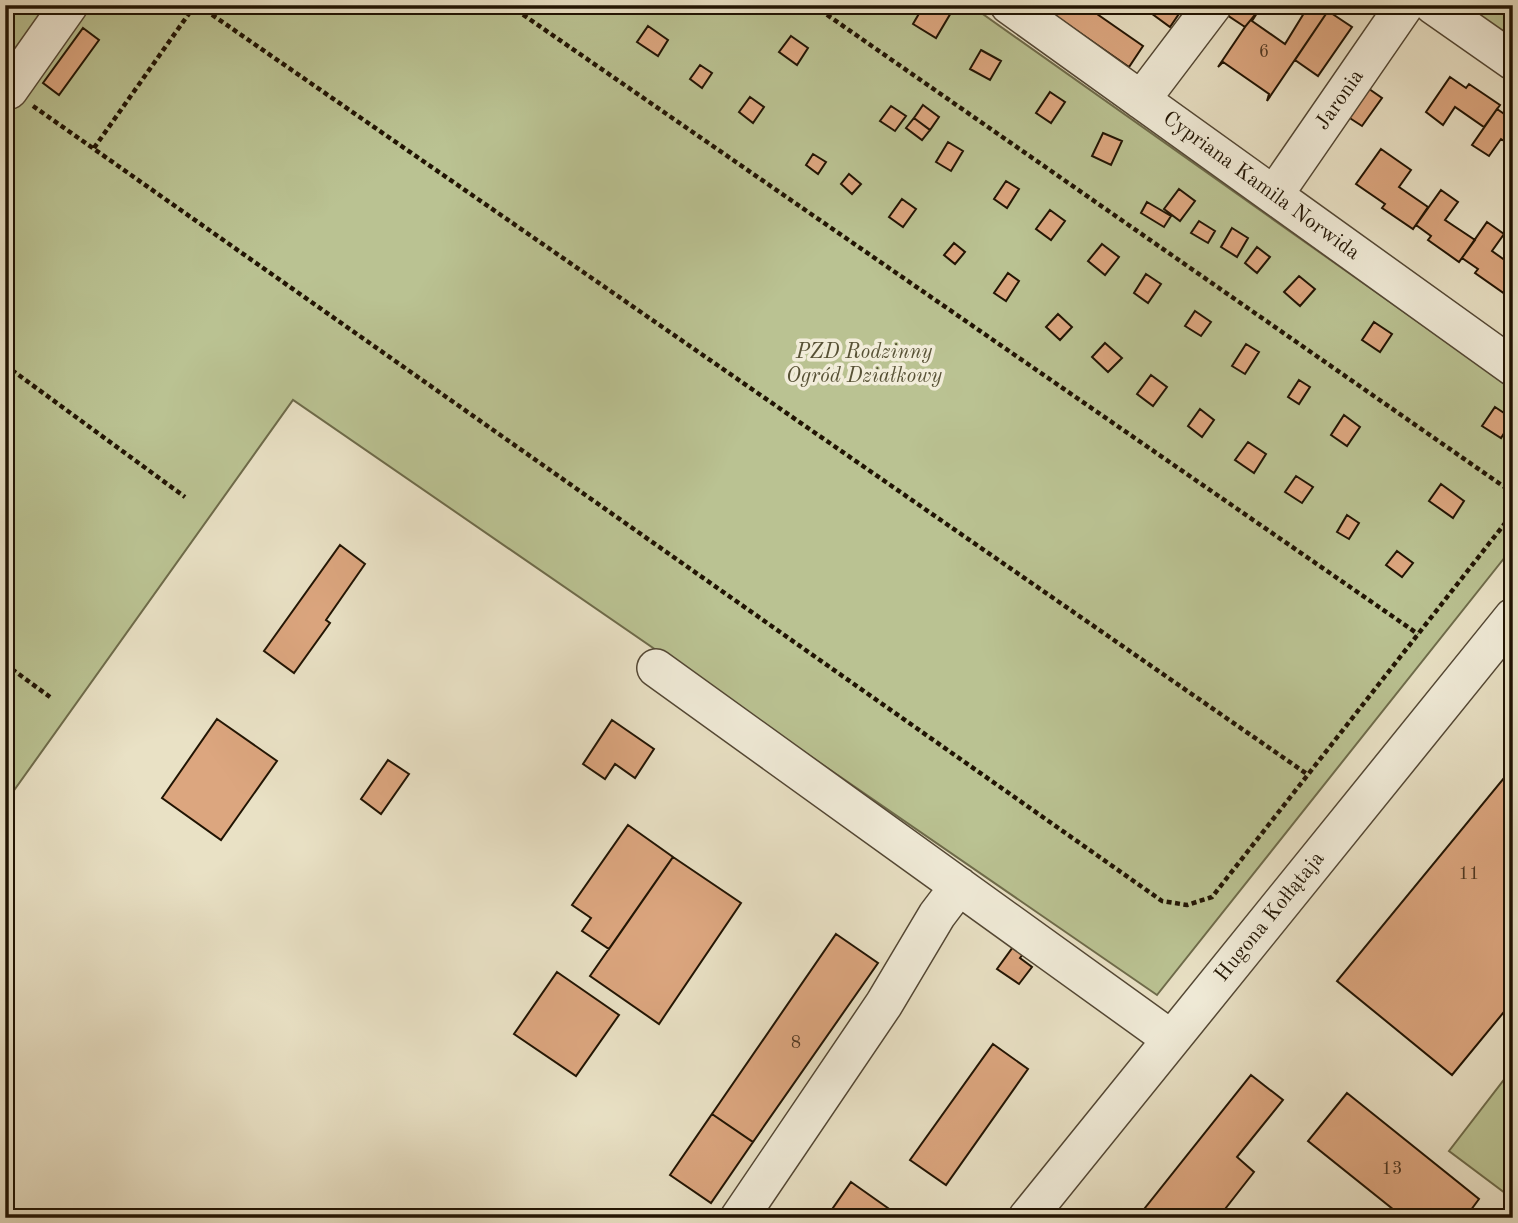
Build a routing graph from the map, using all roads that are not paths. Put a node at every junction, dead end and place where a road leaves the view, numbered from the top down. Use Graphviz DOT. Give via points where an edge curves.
graph roads {
  1 [pos="69,5"];
  2 [pos="1009,5"];
  3 [pos="1213,5"];
  4 [pos="1405,5"];
  5 [pos="1433,5"];
  6 [pos="1513,61"];
  7 [pos="9,90"];
  8 [pos="1141,100"];
  9 [pos="1274,195"];
  10 [pos="1513,367"];
  11 [pos="1513,617"];
  12 [pos="656,668"];
  13 [pos="959,886"];
  14 [pos="1171,1040"];
  15 [pos="740,1218"];
  16 [pos="1027,1218"];
  1 -- 7 [label="street"];
  2 -- 8 [label="street, Cypriana Kamila Norwida"];
  3 -- 8 [label="street"];
  4 -- 9 [label="street, Jaronia"];
  5 -- 6 [label="street"];
  8 -- 9 [label="street, Cypriana Kamila Norwida"];
  9 -- 10 [label="street, Cypriana Kamila Norwida"];
  11 -- 14 [label="street, Hugona Kołłątaja"];
  12 -- 13 [label="street"];
  13 -- 14 [label="street"];
  13 -- 15 [label="street"];
  14 -- 16 [label="street, Hugona Kołłątaja"];
}
